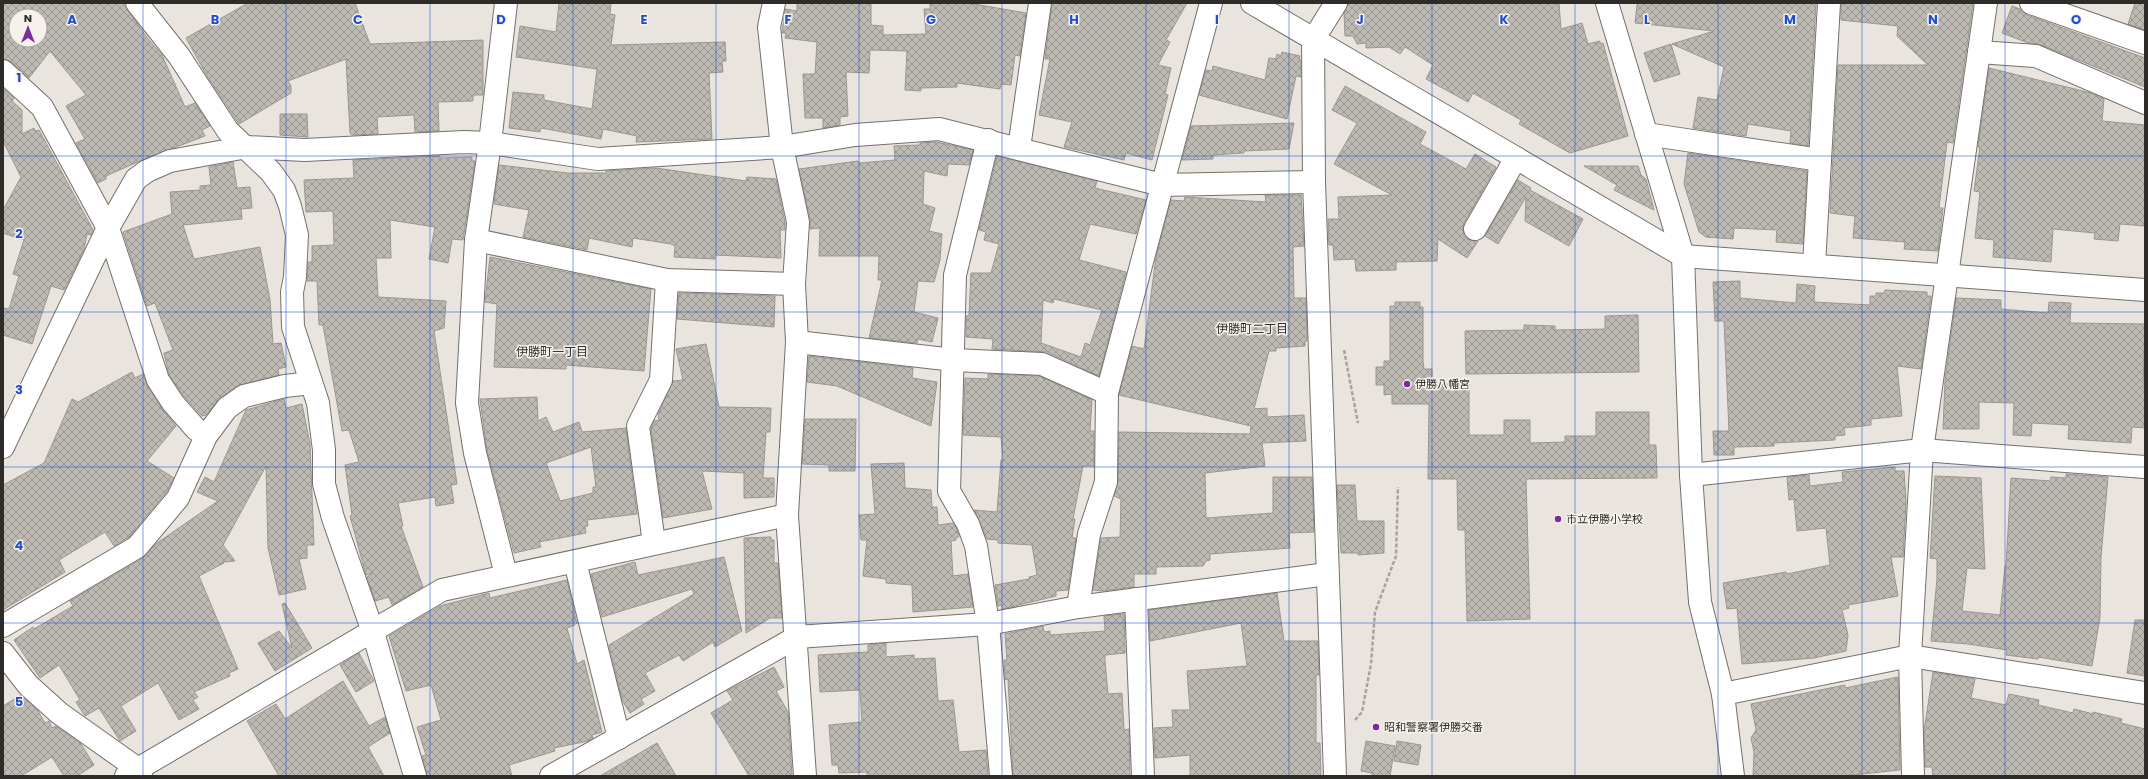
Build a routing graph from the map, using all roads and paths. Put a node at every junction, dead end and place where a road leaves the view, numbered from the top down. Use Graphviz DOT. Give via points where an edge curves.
graph roads {
  1 [pos="137,3"];
  2 [pos="506,3"];
  3 [pos="774,3"];
  4 [pos="1040,3"];
  5 [pos="1211,3"];
  6 [pos="1252,3"];
  7 [pos="1336,3"];
  8 [pos="1607,3"];
  9 [pos="1829,3"];
  10 [pos="1986,3"];
  11 [pos="2031,3"];
  12 [pos="1313,40"];
  13 [pos="2145,42"];
  14 [pos="1979,52"];
  15 [pos="3,71"];
  16 [pos="2145,103"];
  17 [pos="1646,134"];
  18 [pos="988,140"];
  19 [pos="490,143"];
  20 [pos="247,147"];
  21 [pos="782,148"];
  22 [pos="1019,148"];
  23 [pos="1516,158"];
  24 [pos="1820,160"];
  25 [pos="1314,182"];
  26 [pos="1162,185"];
  27 [pos="108,228"];
  28 [pos="1475,229"];
  29 [pos="476,240"];
  30 [pos="1683,256"];
  31 [pos="1814,265"];
  32 [pos="1948,274"];
  33 [pos="667,280"];
  34 [pos="794,284"];
  35 [pos="2145,290"];
  36 [pos="797,342"];
  37 [pos="1319,347"];
  38 [pos="954,360"];
  39 [pos="311,383"];
  40 [pos="1107,393"];
  41 [pos="1358,423"];
  42 [pos="206,436"];
  43 [pos="3,447"];
  44 [pos="1922,450"];
  45 [pos="2145,467"];
  46 [pos="1691,475"];
  47 [pos="1398,487"];
  48 [pos="787,515"];
  49 [pos="654,543"];
  50 [pos="575,562"];
  51 [pos="1327,574"];
  52 [pos="506,575"];
  53 [pos="1136,600"];
  54 [pos="1078,607"];
  55 [pos="988,624"];
  56 [pos="3,626"];
  57 [pos="372,629"];
  58 [pos="797,637"];
  59 [pos="3,653"];
  60 [pos="1910,656"];
  61 [pos="2145,693"];
  62 [pos="1723,694"];
  63 [pos="619,738"];
  64 [pos="1334,744"];
  65 [pos="135,774"];
  66 [pos="415,776"];
  67 [pos="551,776"];
  68 [pos="806,776"];
  69 [pos="1001,776"];
  70 [pos="1143,776"];
  71 [pos="1335,776"];
  72 [pos="1733,776"];
  73 [pos="1913,776"];
  1 -- 20 [label="street" via="179,56 228,131"];
  2 -- 19 [label="street"];
  3 -- 21 [label="street" via="769,28"];
  4 -- 22 [label="street"];
  5 -- 26 [label="street"];
  6 -- 12 [label="street"];
  7 -- 12 [label="street"];
  8 -- 17 [label="street"];
  9 -- 24 [label="street"];
  10 -- 14 [label="street"];
  11 -- 13 [label="street"];
  12 -- 23 [label="street"];
  12 -- 25 [label="street"];
  14 -- 16 [label="street" via="2036,56"];
  14 -- 32 [label="street"];
  15 -- 27 [label="street" via="42,107"];
  17 -- 24 [label="street"];
  17 -- 30 [label="street"];
  18 -- 21 [label="street" via="939,129 856,134"];
  18 -- 22 [label="street"];
  18 -- 38 [label="street" via="955,275"];
  19 -- 20 [label="street" via="305,150"];
  19 -- 21 [label="street" via="598,159"];
  19 -- 29 [label="street"];
  20 -- 27 [label="street" via="170,161 146,171 136,179"];
  20 -- 39 [label="street" via="284,190 292,212 297,235 292,292 293,327"];
  21 -- 34 [label="street" via="798,222"];
  22 -- 26 [label="street"];
  23 -- 28 [label="street"];
  23 -- 30 [label="street"];
  24 -- 31 [label="street"];
  25 -- 26 [label="street"];
  25 -- 37 [label="street"];
  26 -- 40 [label="street"];
  27 -- 42 [label="street" via="158,380 173,403 196,429"];
  27 -- 43 [label="street"];
  29 -- 33 [label="street"];
  29 -- 52 [label="street" via="467,403 474,453"];
  30 -- 31 [label="street"];
  30 -- 46 [label="street"];
  31 -- 32 [label="street"];
  32 -- 35 [label="street"];
  32 -- 44 [label="street"];
  33 -- 34 [label="street"];
  33 -- 49 [label="street" via="661,380 638,426"];
  34 -- 36 [label="street"];
  36 -- 38 [label="street"];
  36 -- 48 [label="street"];
  37 -- 41 [label="path" via="1343,347"];
  37 -- 51 [label="street"];
  38 -- 40 [label="street" via="1042,364"];
  38 -- 55 [label="street" via="949,491 968,524 976,546"];
  39 -- 42 [label="street" via="285,386 244,396 227,408"];
  39 -- 57 [label="street" via="318,403 324,450 324,484 333,518"];
  40 -- 54 [label="street" via="1106,482 1089,534"];
  42 -- 56 [label="street" via="178,498 137,547"];
  44 -- 45 [label="street"];
  44 -- 46 [label="street"];
  44 -- 60 [label="street"];
  46 -- 62 [label="street" via="1700,602"];
  47 -- 64 [label="path" via="1396,556 1375,612 1371,664 1362,712"];
  48 -- 49 [label="street"];
  48 -- 58 [label="street"];
  49 -- 50 [label="street"];
  50 -- 52 [label="street"];
  50 -- 63 [label="street"];
  51 -- 53 [label="street"];
  51 -- 64 [label="street"];
  52 -- 57 [label="street" via="442,590"];
  53 -- 54 [label="street"];
  53 -- 70 [label="street"];
  54 -- 55 [label="street"];
  55 -- 58 [label="street"];
  55 -- 69 [label="street"];
  57 -- 65 [label="street"];
  57 -- 66 [label="street"];
  58 -- 63 [label="street"];
  58 -- 68 [label="street"];
  59 -- 65 [label="street" via="28,685"];
  60 -- 61 [label="street"];
  60 -- 62 [label="street"];
  60 -- 73 [label="street"];
  62 -- 72 [label="street"];
  63 -- 67 [label="street"];
  64 -- 71 [label="street"];
}
